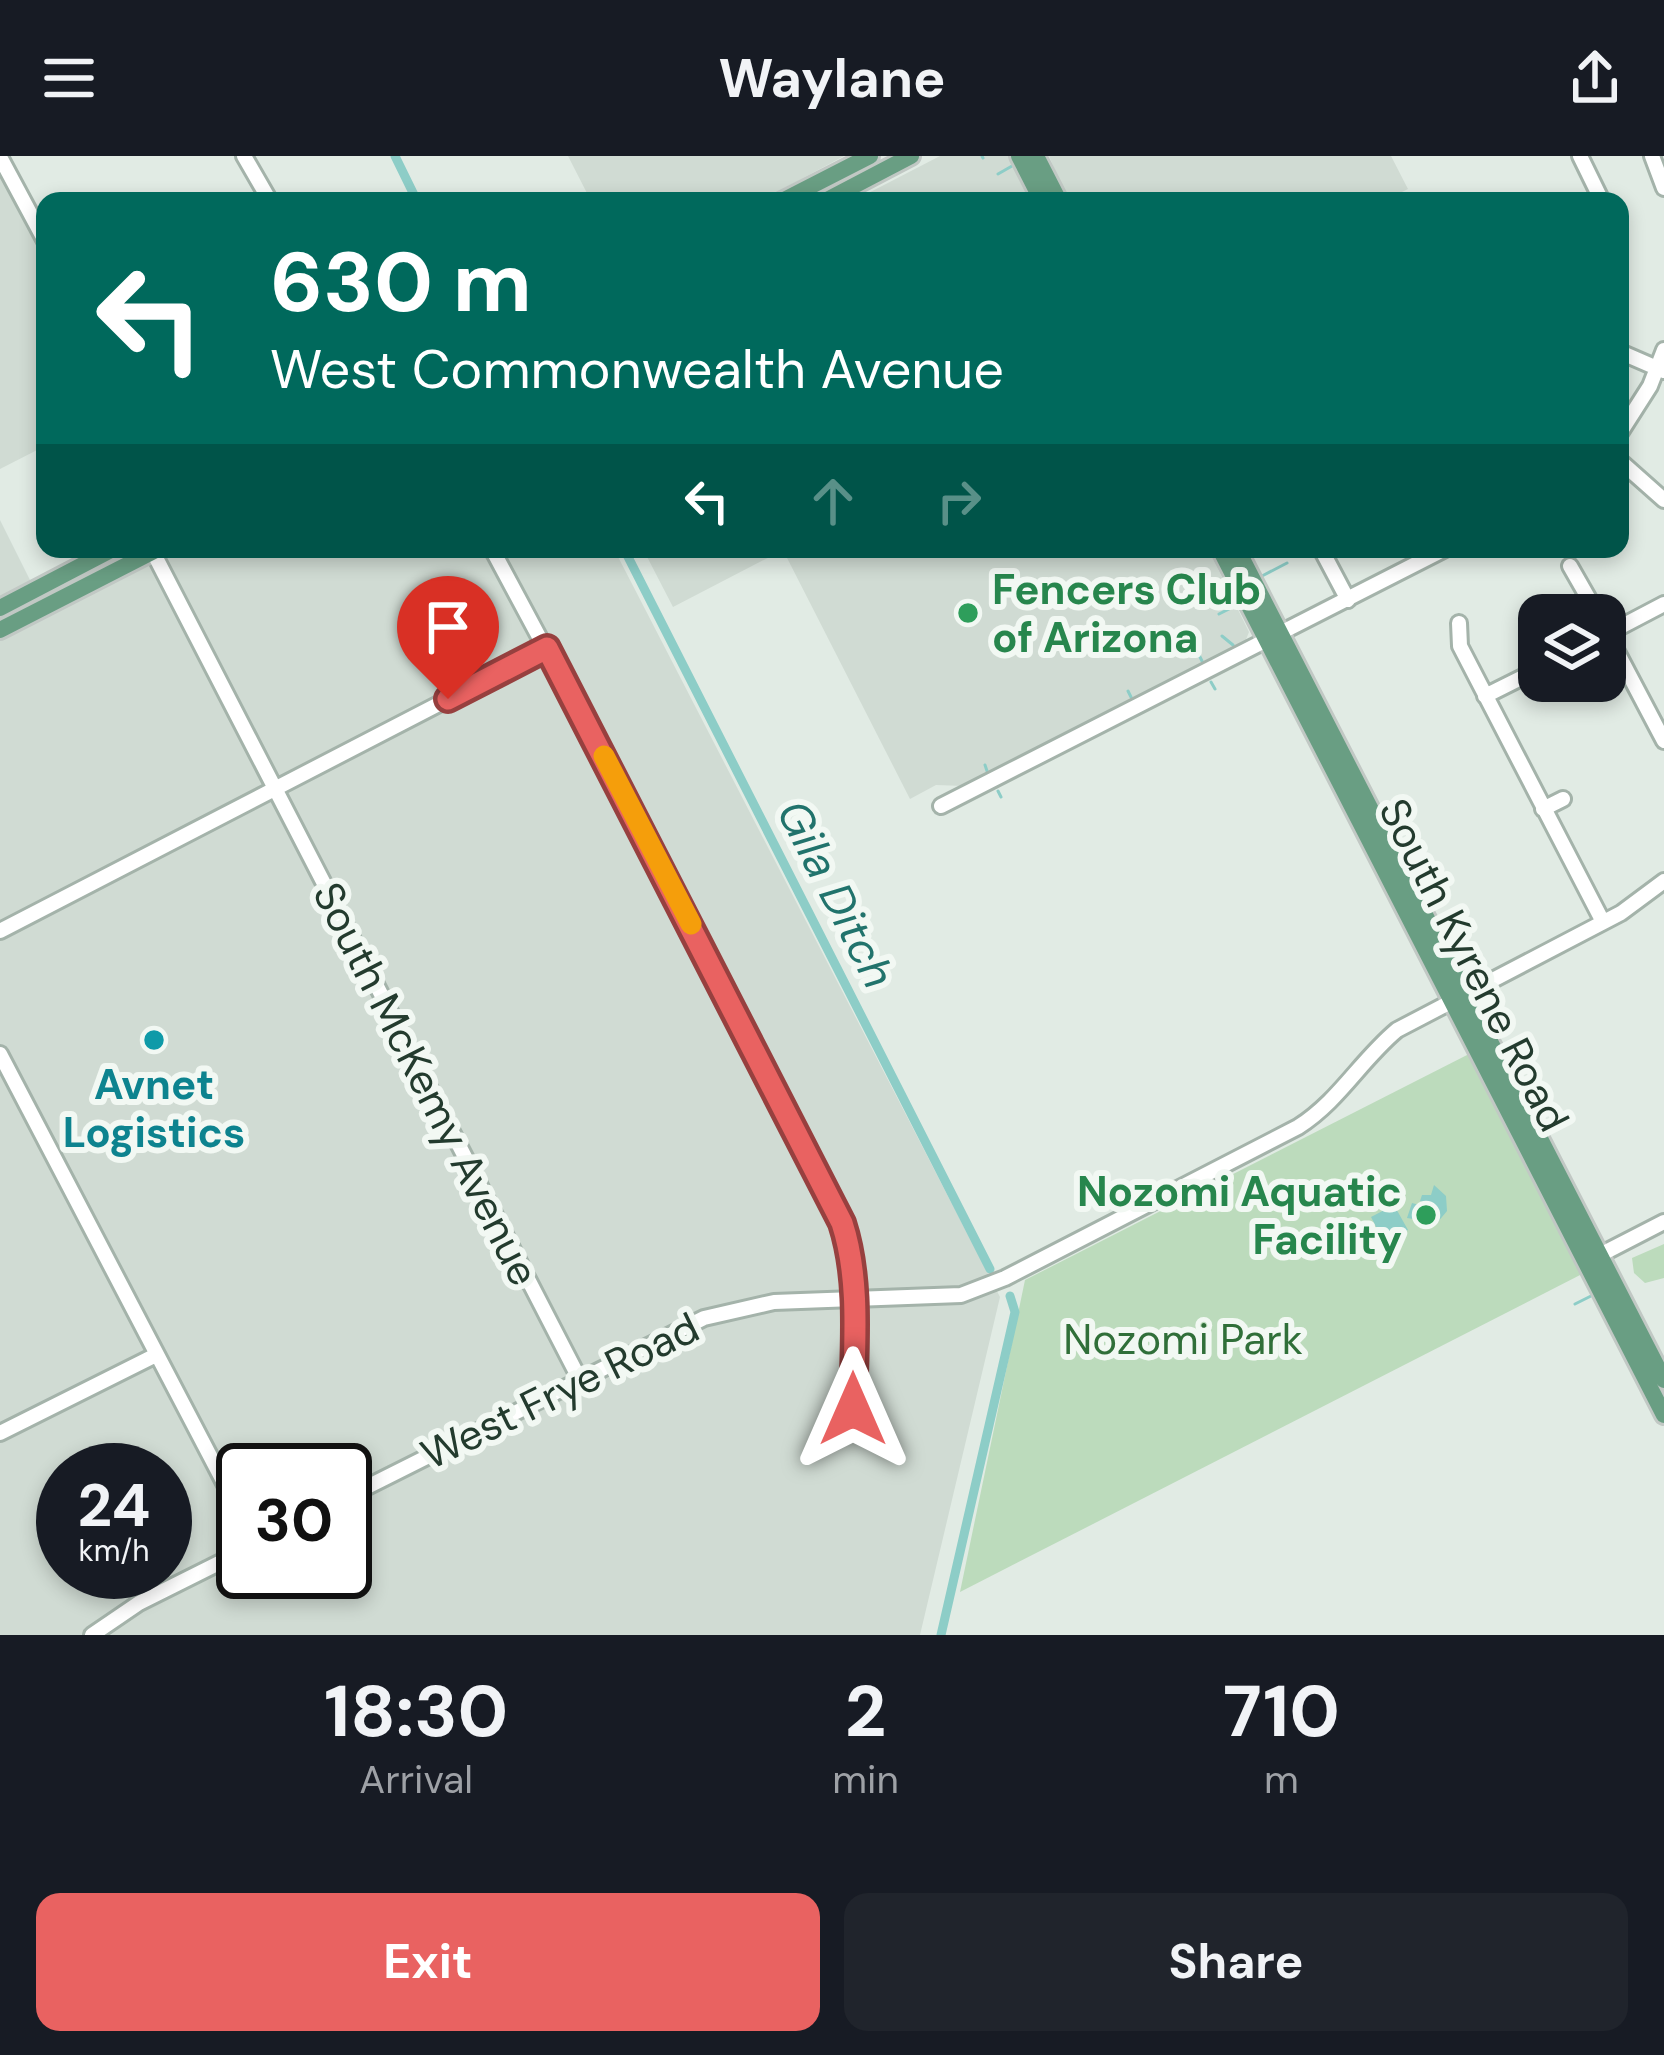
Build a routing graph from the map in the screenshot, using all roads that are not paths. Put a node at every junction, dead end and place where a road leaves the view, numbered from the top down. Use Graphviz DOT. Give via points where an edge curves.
graph roads {
  1 [pos="244,156"];
  2 [pos="870,156"];
  3 [pos="911,156"];
  4 [pos="1018,156"];
  5 [pos="1036,156"];
  6 [pos="1580,156"];
  7 [pos="1652,156"];
  8 [pos="0,157"];
  9 [pos="1664,188"];
  10 [pos="265,192"];
  11 [pos="800,192"];
  12 [pos="842,192"];
  13 [pos="1037,192"];
  14 [pos="1054,192"];
  15 [pos="1598,192"];
  16 [pos="36,224"];
  17 [pos="1664,350"];
  18 [pos="1629,356"];
  19 [pos="1661,369"];
  20 [pos="1629,419"];
  21 [pos="1629,469"];
  22 [pos="1664,500"];
  23 [pos="95,558"];
  24 [pos="140,558"];
  25 [pos="159,558"];
  26 [pos="497,558"];
  27 [pos="1226,558"];
  28 [pos="1241,558"];
  29 [pos="1326,558"];
  30 [pos="1428,558"];
  31 [pos="1570,566"];
  32 [pos="1586,594"];
  33 [pos="1348,600"];
  34 [pos="1664,604"];
  35 [pos="0,608"];
  36 [pos="1626,622"];
  37 [pos="1459,623"];
  38 [pos="0,630"];
  39 [pos="1274,637"];
  40 [pos="547,648"];
  41 [pos="1626,670"];
  42 [pos="1518,680"];
  43 [pos="1485,696"];
  44 [pos="1664,741"];
  45 [pos="274,790"];
  46 [pos="1563,799"];
  47 [pos="941,806"];
  48 [pos="1544,809"];
  49 [pos="1664,881"];
  50 [pos="1603,922"];
  51 [pos="0,932"];
  52 [pos="1458,996"];
  53 [pos="0,1054"];
  54 [pos="1664,1222"];
  55 [pos="1593,1259"];
  56 [pos="853,1300"];
  57 [pos="156,1355"];
  58 [pos="579,1378"];
  59 [pos="1664,1380"];
  60 [pos="853,1409"];
  61 [pos="1664,1415"];
  62 [pos="0,1433"];
  63 [pos="216,1468"];
  64 [pos="372,1484"];
  65 [pos="216,1564"];
  66 [pos="92,1635"];
  1 -- 10 [label="street"];
  2 -- 11 [label="main road"];
  3 -- 12 [label="main road"];
  4 -- 13 [label="main road"];
  5 -- 14 [label="main road"];
  6 -- 15 [label="street"];
  7 -- 9 [label="street"];
  8 -- 16 [label="street"];
  17 -- 19 [label="street"];
  18 -- 19 [label="street"];
  19 -- 20 [label="street"];
  21 -- 22 [label="street"];
  23 -- 35 [label="main road"];
  24 -- 38 [label="main road"];
  25 -- 45 [label="street, South McKemy Avenue"];
  26 -- 40 [label="street"];
  27 -- 39 [label="main road, South Kyrene Road"];
  28 -- 39 [label="main road, South Kyrene Road"];
  29 -- 33 [label="street"];
  30 -- 33 [label="street"];
  31 -- 32 [label="street"];
  33 -- 39 [label="street"];
  34 -- 36 [label="street"];
  37 -- 43 [label="street" via="1460,646"];
  39 -- 47 [label="street"];
  39 -- 52 [label="main road, South Kyrene Road"];
  40 -- 45 [label="street"];
  40 -- 56 [label="street" via="842,1223"];
  41 -- 44 [label="street"];
  42 -- 43 [label="street"];
  43 -- 48 [label="street"];
  45 -- 51 [label="street"];
  45 -- 58 [label="street, South McKemy Avenue"];
  46 -- 48 [label="street"];
  48 -- 50 [label="street"];
  49 -- 50 [label="street, West Frye Road"];
  50 -- 52 [label="street, West Frye Road"];
  52 -- 55 [label="main road, South Kyrene Road"];
  52 -- 56 [label="street, West Frye Road" via="1397,1030 1327,1108 1298,1127 1005,1278 961,1295"];
  53 -- 57 [label="street"];
  54 -- 55 [label="street"];
  55 -- 59 [label="main road, South Kyrene Road"];
  55 -- 61 [label="main road, South Kyrene Road"];
  56 -- 58 [label="street, West Frye Road" via="738,1307"];
  56 -- 60 [label="street"];
  57 -- 62 [label="street"];
  57 -- 63 [label="street"];
  58 -- 64 [label="street, West Frye Road"];
  65 -- 66 [label="street"];
}
